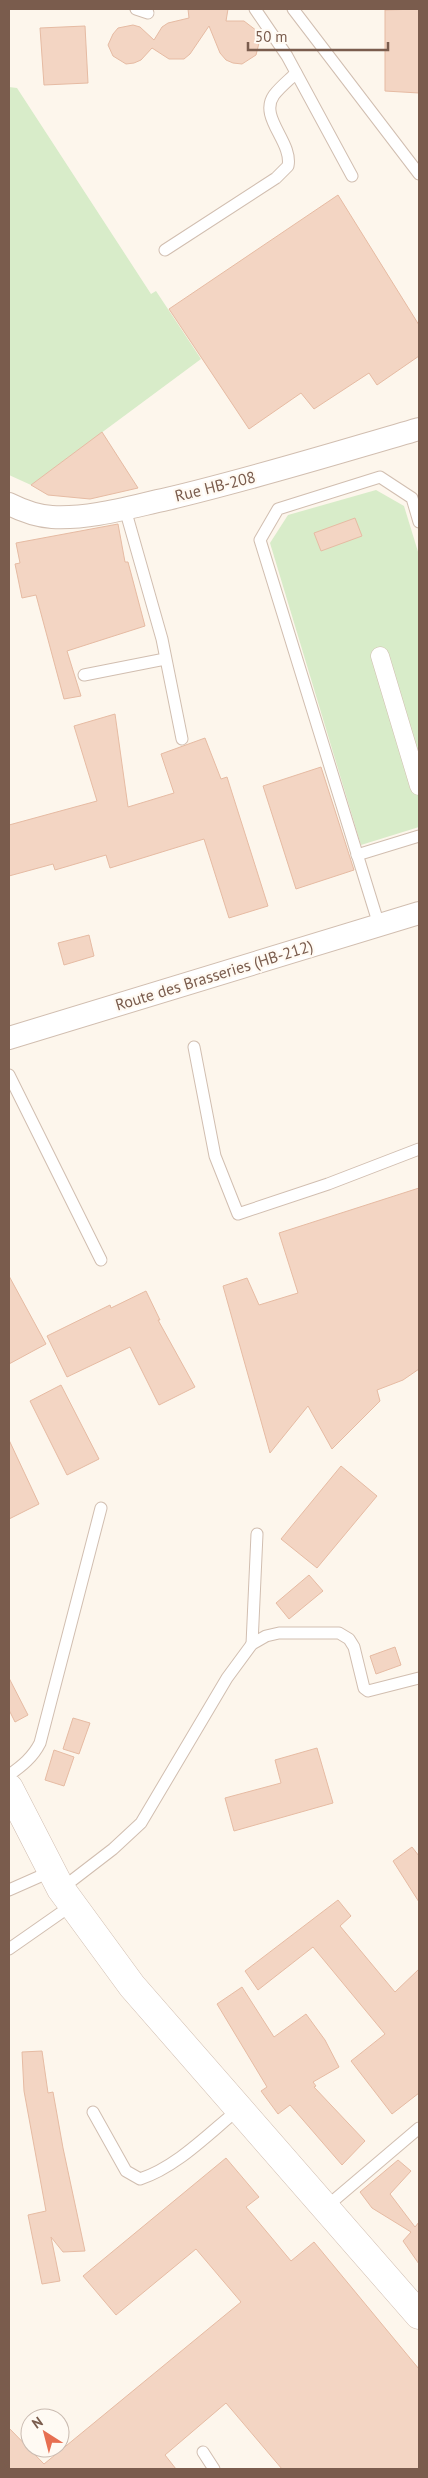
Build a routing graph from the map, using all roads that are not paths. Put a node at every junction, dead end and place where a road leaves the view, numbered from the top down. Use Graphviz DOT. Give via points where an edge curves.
graph roads {
  1 [pos="136,9"];
  2 [pos="255,9"];
  3 [pos="293,9"];
  4 [pos="148,13"];
  5 [pos="296,73"];
  6 [pos="419,174"];
  7 [pos="352,176"];
  8 [pos="165,250"];
  9 [pos="419,429"];
  10 [pos="9,504"];
  11 [pos="125,509"];
  12 [pos="419,522"];
  13 [pos="380,656"];
  14 [pos="165,659"];
  15 [pos="84,675"];
  16 [pos="182,739"];
  17 [pos="419,786"];
  18 [pos="419,836"];
  19 [pos="357,855"];
  20 [pos="419,913"];
  21 [pos="379,925"];
  22 [pos="9,1038"];
  23 [pos="194,1047"];
  24 [pos="9,1075"];
  25 [pos="419,1149"];
  26 [pos="101,1260"];
  27 [pos="100,1508"];
  28 [pos="257,1534"];
  29 [pos="252,1644"];
  30 [pos="419,1678"];
  31 [pos="10,1792"];
  32 [pos="62,1888"];
  33 [pos="9,1890"];
  34 [pos="9,1949"];
  35 [pos="239,2109"];
  36 [pos="93,2112"];
  37 [pos="419,2128"];
  38 [pos="326,2207"];
  39 [pos="419,2315"];
  40 [pos="203,2452"];
  41 [pos="214,2469"];
  1 -- 4 [label="lane"];
  2 -- 5 [label="lane"];
  3 -- 6 [label="lane"];
  5 -- 7 [label="lane"];
  5 -- 8 [label="lane" via="273,96 270,107 271,117 289,153 288,166 276,178"];
  9 -- 11 [label="street, Rue HB-208" via="221,486"];
  10 -- 11 [label="street, Rue HB-208" via="26,513 52,517"];
  11 -- 14 [label="lane"];
  12 -- 19 [label="lane" via="412,498 380,477 278,509 260,540"];
  13 -- 17 [label="street"];
  14 -- 15 [label="lane"];
  14 -- 16 [label="lane"];
  18 -- 19 [label="lane"];
  19 -- 21 [label="lane"];
  20 -- 21 [label="street, Route des Brasseries (HB-212)"];
  21 -- 22 [label="street, Route des Brasseries (HB-212)"];
  23 -- 25 [label="lane" via="215,1156 238,1214"];
  24 -- 26 [label="lane"];
  27 -- 31 [label="lane" via="40,1743 22,1766"];
  28 -- 29 [label="lane"];
  29 -- 30 [label="lane" via="279,1633 338,1633 349,1639 354,1647 364,1688 368,1691"];
  29 -- 32 [label="lane" via="227,1678 141,1823"];
  31 -- 32 [label="street"];
  32 -- 33 [label="lane"];
  32 -- 34 [label="lane" via="44,1927"];
  32 -- 35 [label="street" via="132,1986"];
  35 -- 36 [label="lane" via="168,2165 140,2179 126,2171"];
  35 -- 38 [label="street"];
  37 -- 38 [label="lane"];
  38 -- 39 [label="street"];
  40 -- 41 [label="lane"];
}
